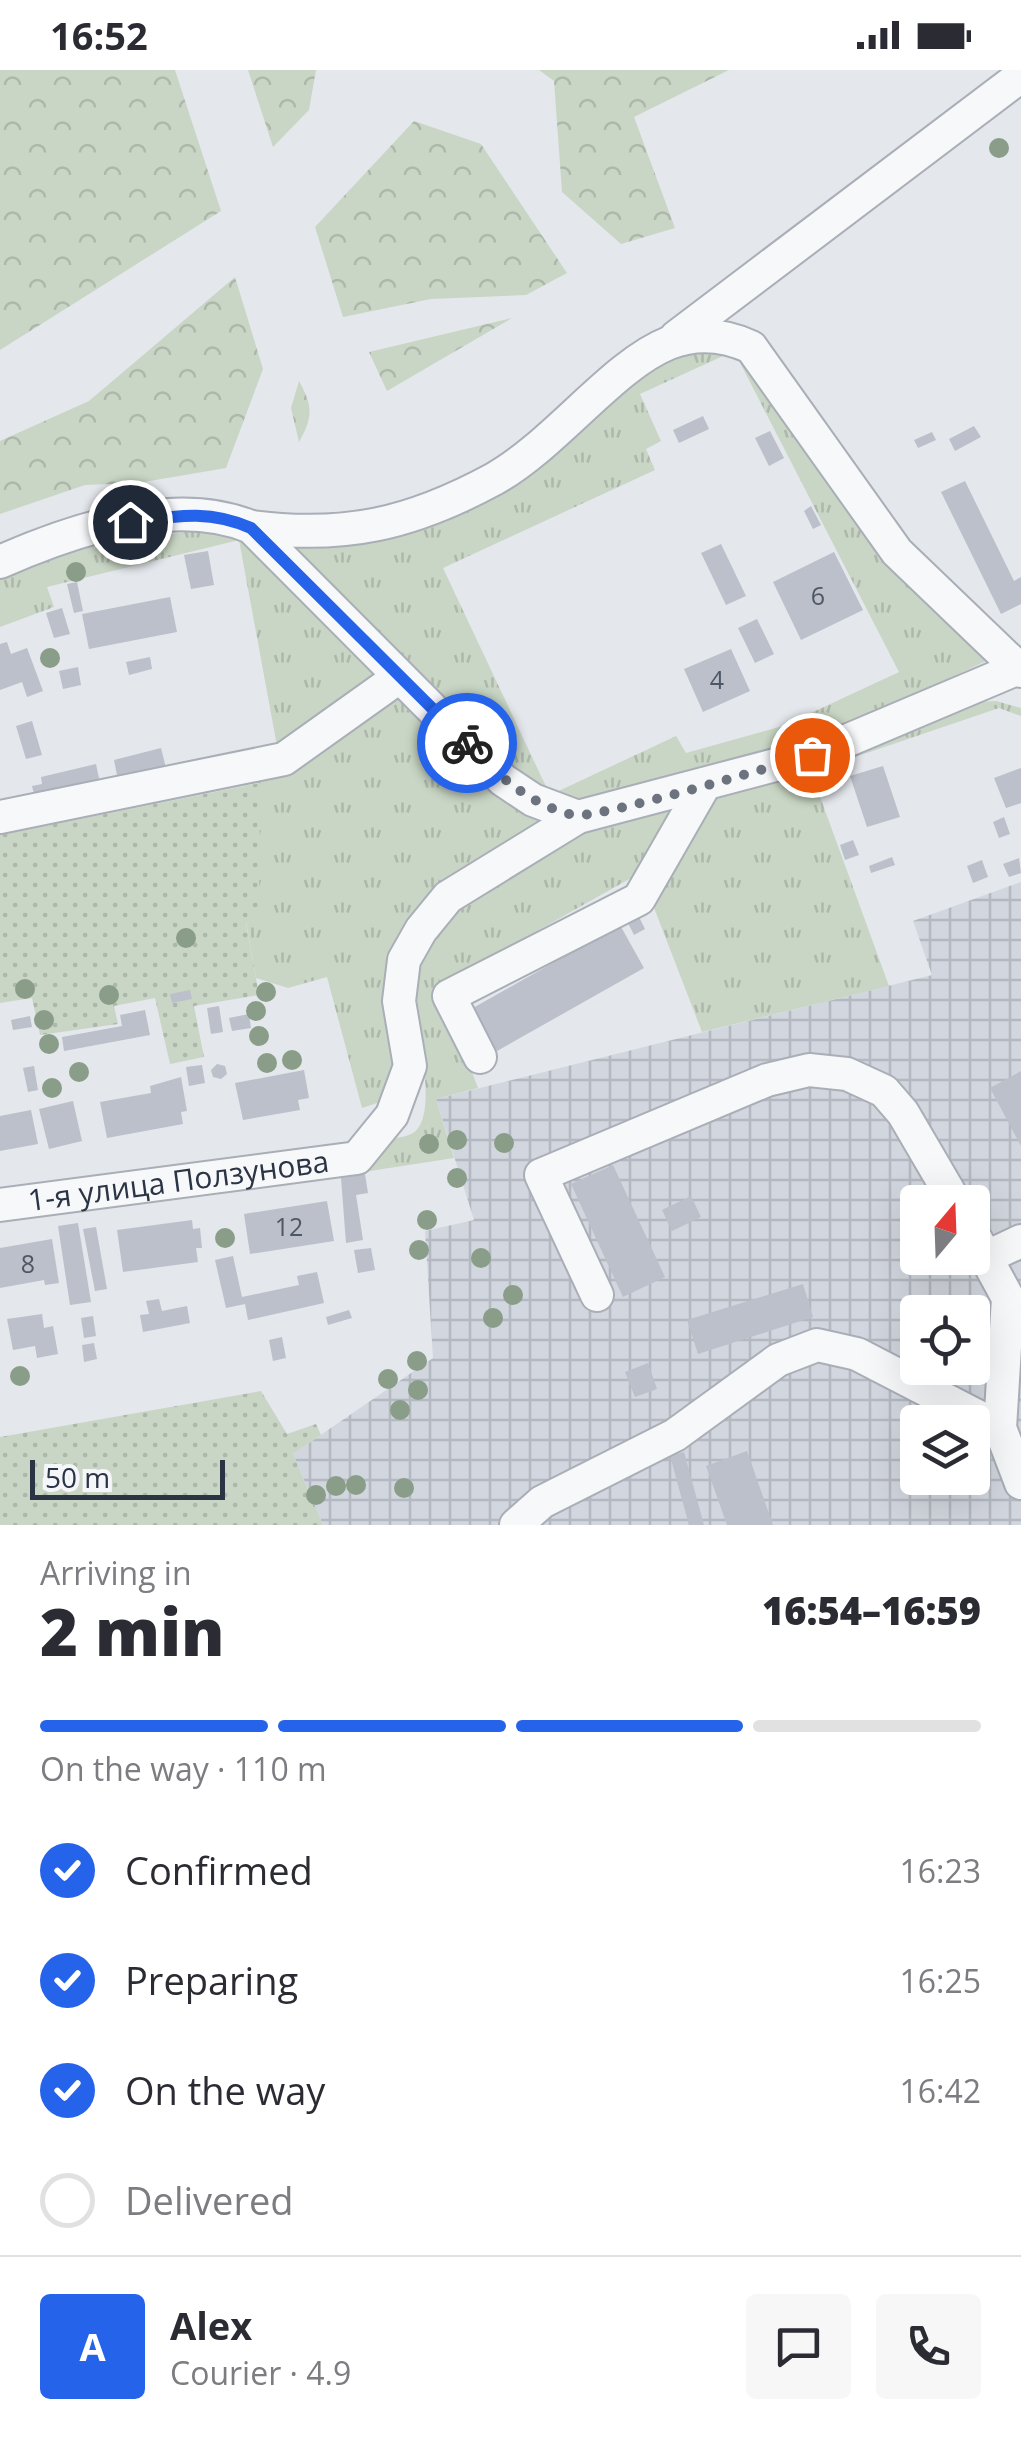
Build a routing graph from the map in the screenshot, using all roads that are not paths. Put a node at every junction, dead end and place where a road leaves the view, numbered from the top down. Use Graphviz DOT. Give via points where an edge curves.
graph roads {
  1 [pos="1021,76"];
  2 [pos="669,343"];
  3 [pos="251,528"];
  4 [pos="0,535"];
  5 [pos="41,544"];
  6 [pos="0,562"];
  7 [pos="1020,669"];
  8 [pos="400,677"];
  9 [pos="705,784"];
  10 [pos="578,816"];
  11 [pos="0,817"];
  12 [pos="480,1058"];
  13 [pos="945,1185"];
  14 [pos="0,1206"];
  15 [pos="1021,1241"];
  16 [pos="990,1243"];
  17 [pos="990,1263"];
  18 [pos="597,1295"];
  19 [pos="1000,1428"];
  20 [pos="1021,1483"];
  21 [pos="516,1525"];
  1 -- 2 [label="street"];
  2 -- 3 [label="street" via="521,463 448,501 392,524 350,531"];
  2 -- 7 [label="street" via="707,335 751,347 897,552"];
  3 -- 5 [label="street" via="222,515 191,514 69,532"];
  3 -- 8 [label="street"];
  4 -- 5 [label="street"];
  5 -- 6 [label="street"];
  7 -- 9 [label="street" via="812,755"];
  8 -- 10 [label="street" via="504,780 533,800"];
  8 -- 11 [label="street" via="284,758"];
  9 -- 10 [label="street"];
  9 -- 12 [label="street" via="639,899 449,996"];
  10 -- 14 [label="street, 1-я улица Ползунова" via="448,898 420,930 404,960 399,1001 410,1066 392,1115 357,1158"];
  13 -- 18 [label="street" via="884,1091 847,1074 809,1070 767,1080 541,1175"];
  15 -- 16 [label="street"];
  17 -- 19 [label="street" via="1008,1298"];
  19 -- 20 [label="street"];
  19 -- 21 [label="street" via="857,1354 817,1345 778,1360 675,1434 542,1502"];
}
